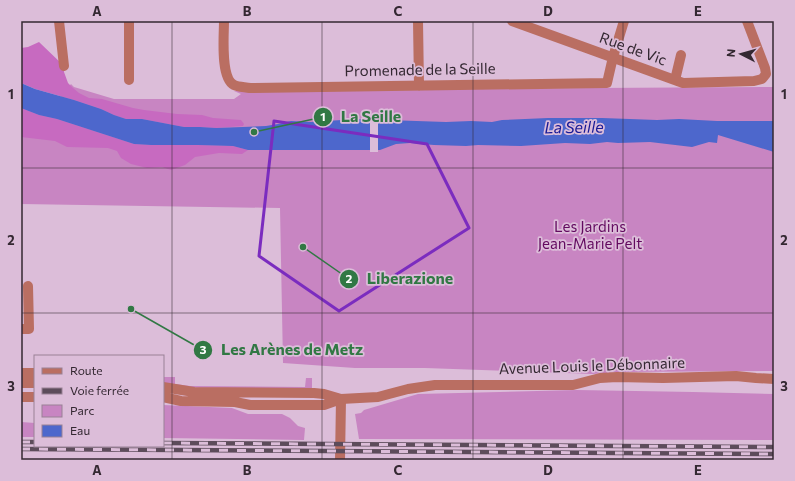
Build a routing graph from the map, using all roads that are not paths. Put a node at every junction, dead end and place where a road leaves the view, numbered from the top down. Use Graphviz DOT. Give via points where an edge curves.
graph roads {
  1 [pos="59,21"];
  2 [pos="129,21"];
  3 [pos="224,21"];
  4 [pos="418,21"];
  5 [pos="512,21"];
  6 [pos="624,21"];
  7 [pos="747,21"];
  8 [pos="681,55"];
  9 [pos="613,57"];
  10 [pos="64,66"];
  11 [pos="770,66"];
  12 [pos="129,80"];
  13 [pos="675,80"];
  14 [pos="419,86"];
  15 [pos="28,286"];
  16 [pos="21,330"];
  17 [pos="21,373"];
  18 [pos="34,373"];
  19 [pos="774,379"];
  20 [pos="21,383"];
  21 [pos="34,383"];
  22 [pos="164,387"];
  23 [pos="21,397"];
  24 [pos="34,397"];
  25 [pos="164,397"];
  26 [pos="341,399"];
  27 [pos="340,460"];
  1 -- 10 [label="street"];
  2 -- 12 [label="street"];
  3 -- 14 [label="street, Promenade de la Seille" via="224,68 227,78 234,85 250,88"];
  4 -- 14 [label="street"];
  5 -- 9 [label="street, Rue de Vic"];
  6 -- 9 [label="street"];
  7 -- 11 [label="street"];
  8 -- 13 [label="street"];
  9 -- 13 [label="street, Rue de Vic"];
  9 -- 14 [label="street, Promenade de la Seille" via="607,83"];
  11 -- 13 [label="street" via="762,80 683,83"];
  15 -- 16 [label="street" via="29,329"];
  17 -- 18 [label="street"];
  19 -- 26 [label="street, Avenue Louis le Débonnaire" via="736,376 617,377 572,385 435,385 378,397"];
  20 -- 21 [label="street"];
  22 -- 26 [label="street, Avenue Louis le Débonnaire" via="194,392 314,393"];
  23 -- 24 [label="street"];
  25 -- 26 [label="street, Avenue Louis le Débonnaire" via="181,401 235,402 250,405 324,404"];
  26 -- 27 [label="street"];
}
